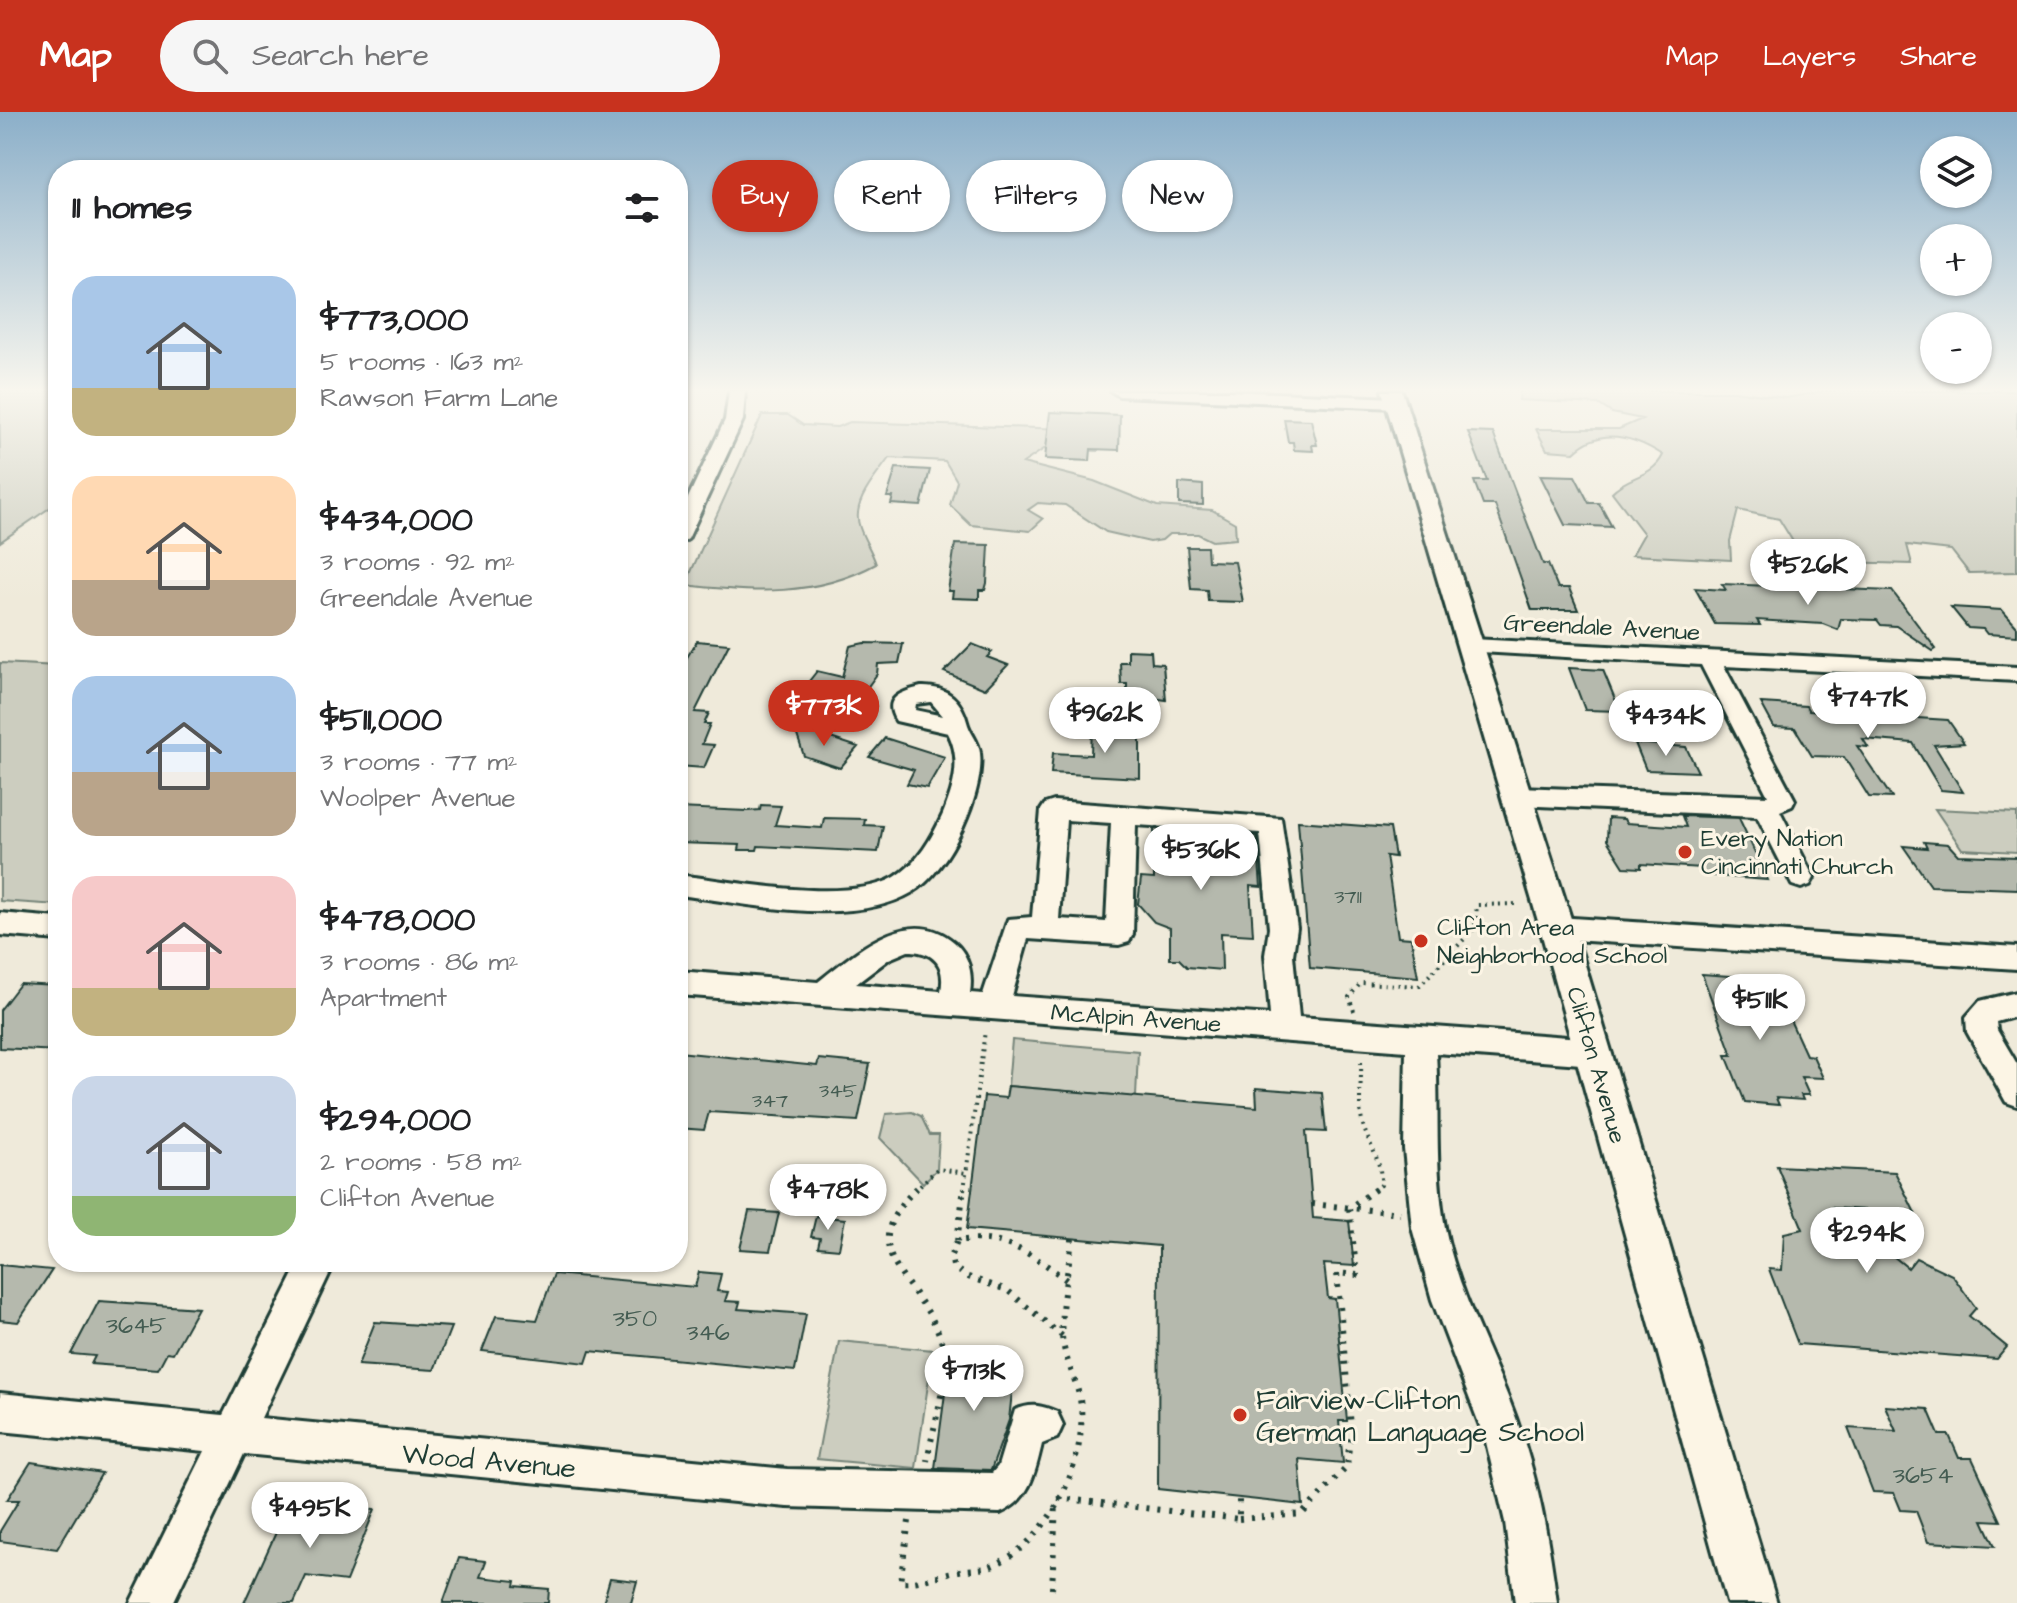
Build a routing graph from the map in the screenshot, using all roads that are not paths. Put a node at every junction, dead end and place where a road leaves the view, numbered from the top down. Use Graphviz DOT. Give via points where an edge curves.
graph roads {
  1 [pos="715,461"];
  2 [pos="1414,461"];
  3 [pos="688,518"];
  4 [pos="1472,646"];
  5 [pos="1709,659"];
  6 [pos="2017,674"];
  7 [pos="957,727"];
  8 [pos="1517,796"];
  9 [pos="1765,807"];
  10 [pos="1124,815"];
  11 [pos="1801,878"];
  12 [pos="688,886"];
  13 [pos="0,924"];
  14 [pos="48,928"];
  15 [pos="1557,928"];
  16 [pos="1045,929"];
  17 [pos="2017,958"];
  18 [pos="688,984"];
  19 [pos="823,994"];
  20 [pos="953,1003"];
  21 [pos="2017,1004"];
  22 [pos="990,1019"];
  23 [pos="1286,1030"];
  24 [pos="1420,1039"];
  25 [pos="1594,1052"];
  26 [pos="2017,1092"];
  27 [pos="313,1272"];
  28 [pos="0,1412"];
  29 [pos="1044,1425"];
  30 [pos="235,1435"];
  31 [pos="151,1603"];
  32 [pos="1536,1603"];
  33 [pos="1752,1603"];
  1 -- 3 [label="street"];
  2 -- 4 [label="main road, Clifton Avenue"];
  4 -- 5 [label="street, Greendale Avenue"];
  4 -- 8 [label="main road, Clifton Avenue"];
  5 -- 6 [label="street, Greendale Avenue"];
  5 -- 9 [label="street" via="1783,800"];
  7 -- 12 [label="street" via="969,755 951,827 927,866 903,886 842,898"];
  8 -- 9 [label="street"];
  8 -- 15 [label="main road, Clifton Avenue"];
  9 -- 11 [label="street"];
  10 -- 16 [label="street" via="1054,810"];
  10 -- 16 [label="street" via="1119,934"];
  10 -- 23 [label="street" via="1272,825"];
  13 -- 14 [label="street"];
  15 -- 17 [label="street"];
  15 -- 25 [label="main road, Clifton Avenue"];
  16 -- 22 [label="street" via="1018,927"];
  18 -- 19 [label="street, McAlpin Avenue"];
  19 -- 20 [label="street, McAlpin Avenue"];
  19 -- 20 [label="street" via="889,944 928,940 953,961"];
  20 -- 22 [label="street, McAlpin Avenue"];
  21 -- 26 [label="street" via="1981,1017 1982,1032"];
  22 -- 23 [label="street, McAlpin Avenue"];
  23 -- 24 [label="street, McAlpin Avenue"];
  24 -- 25 [label="street, McAlpin Avenue"];
  24 -- 32 [label="street" via="1425,1068 1420,1086 1420,1166 1431,1240 1444,1293 1488,1393 1516,1480"];
  25 -- 33 [label="main road, Clifton Avenue"];
  27 -- 30 [label="street"];
  28 -- 30 [label="street, Wood Avenue"];
  29 -- 30 [label="street, Wood Avenue" via="1028,1423 1015,1476 1000,1493 787,1488"];
  30 -- 31 [label="street"];
}
